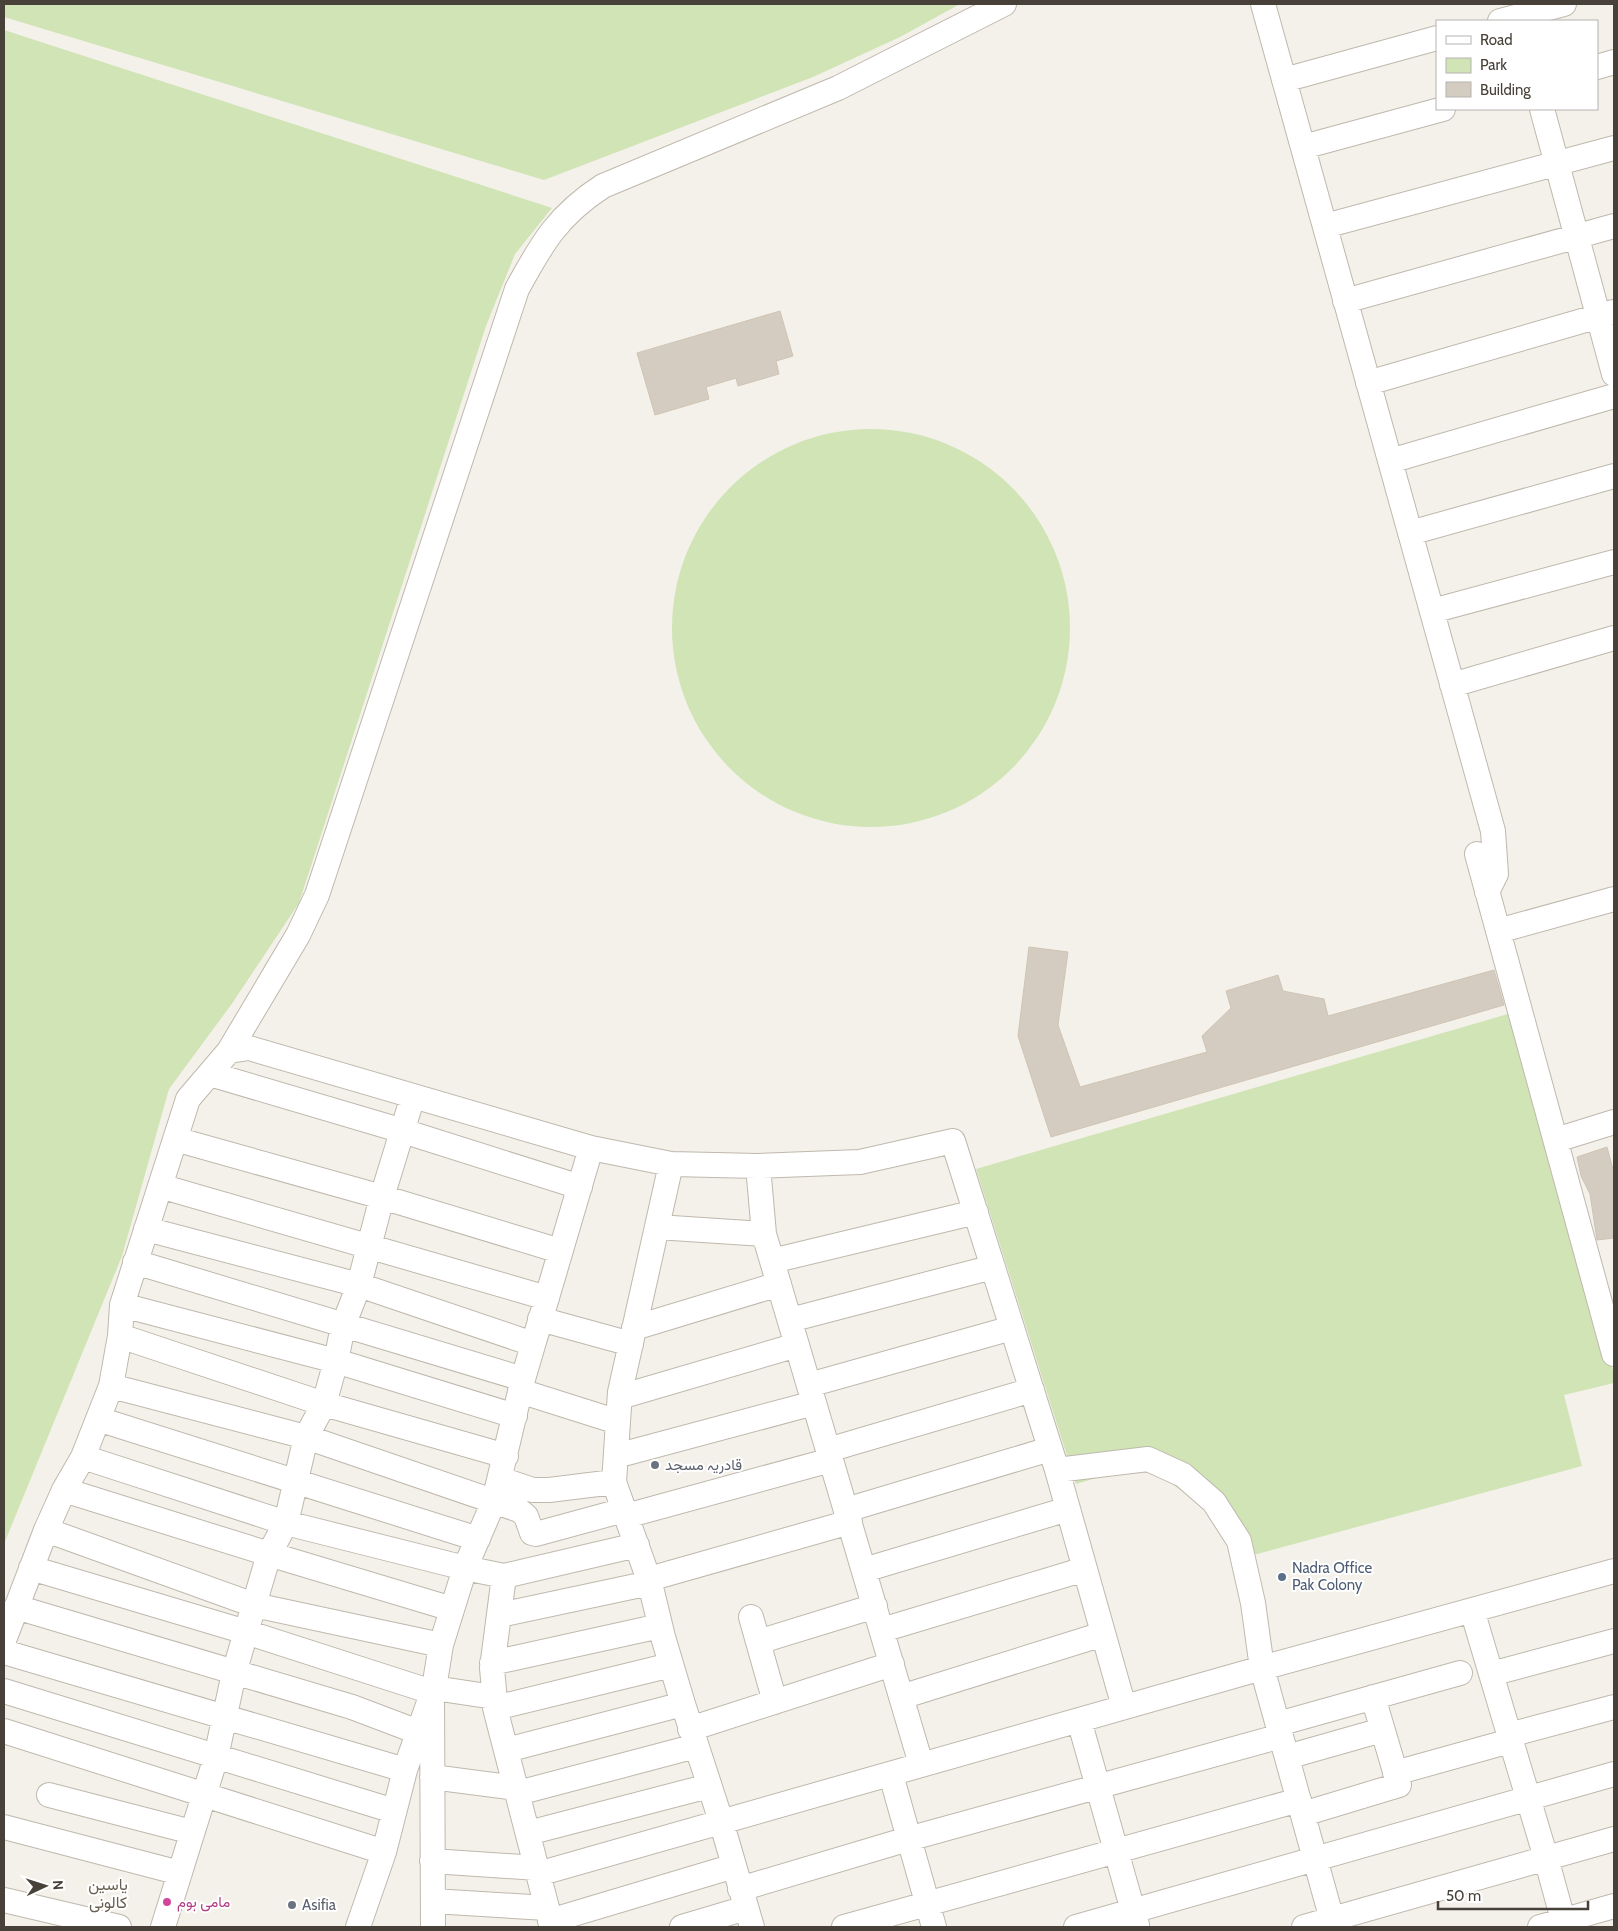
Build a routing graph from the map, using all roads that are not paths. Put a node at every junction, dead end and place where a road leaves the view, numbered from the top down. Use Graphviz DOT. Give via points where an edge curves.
graph roads {
  1 [pos="1004,4"];
  2 [pos="1263,4"];
  3 [pos="1564,4"];
  4 [pos="1512,16"];
  5 [pos="1436,38"];
  6 [pos="1614,62"];
  7 [pos="1598,67"];
  8 [pos="1284,80"];
  9 [pos="1439,110"];
  10 [pos="1542,110"];
  11 [pos="1303,147"];
  12 [pos="1614,148"];
  13 [pos="1557,164"];
  14 [pos="1325,226"];
  15 [pos="1614,226"];
  16 [pos="1577,237"];
  17 [pos="1345,301"];
  18 [pos="1606,314"];
  19 [pos="1614,374"];
  20 [pos="1368,383"];
  21 [pos="1614,396"];
  22 [pos="1390,461"];
  23 [pos="1614,476"];
  24 [pos="1410,533"];
  25 [pos="1614,562"];
  26 [pos="1432,612"];
  27 [pos="1614,638"];
  28 [pos="1452,685"];
  29 [pos="1477,854"];
  30 [pos="1487,892"];
  31 [pos="1614,899"];
  32 [pos="1498,931"];
  33 [pos="228,1051"];
  34 [pos="210,1074"];
  35 [pos="413,1096"];
  36 [pos="1614,1122"];
  37 [pos="403,1131"];
  38 [pos="175,1139"];
  39 [pos="1556,1140"];
  40 [pos="592,1148"];
  41 [pos="671,1164"];
  42 [pos="758,1166"];
  43 [pos="160,1186"];
  44 [pos="580,1187"];
  45 [pos="382,1197"];
  46 [pos="976,1212"];
  47 [pos="657,1227"];
  48 [pos="146,1229"];
  49 [pos="764,1234"];
  50 [pos="369,1246"];
  51 [pos="560,1251"];
  52 [pos="772,1261"];
  53 [pos="135,1262"];
  54 [pos="993,1267"];
  55 [pos="779,1284"];
  56 [pos="359,1286"];
  57 [pos="122,1305"];
  58 [pos="544,1308"];
  59 [pos="790,1320"];
  60 [pos="343,1326"];
  61 [pos="1012,1328"];
  62 [pos="120,1336"];
  63 [pos="633,1336"];
  64 [pos="533,1344"];
  65 [pos="797,1345"];
  66 [pos="1614,1354"];
  67 [pos="336,1361"];
  68 [pos="521,1385"];
  69 [pos="111,1386"];
  70 [pos="1032,1390"];
  71 [pos="812,1394"];
  72 [pos="620,1397"];
  73 [pos="324,1404"];
  74 [pos="515,1416"];
  75 [pos="98,1419"];
  76 [pos="618,1422"];
  77 [pos="306,1437"];
  78 [pos="830,1455"];
  79 [pos="506,1456"];
  80 [pos="616,1456"];
  81 [pos="83,1457"];
  82 [pos="1054,1460"];
  83 [pos="296,1481"];
  84 [pos="614,1482"];
  85 [pos="64,1490"];
  86 [pos="497,1490"];
  87 [pos="1068,1509"];
  88 [pos="625,1513"];
  89 [pos="848,1516"];
  90 [pos="286,1523"];
  91 [pos="46,1530"];
  92 [pos="478,1539"];
  93 [pos="636,1545"];
  94 [pos="269,1554"];
  95 [pos="31,1568"];
  96 [pos="465,1568"];
  97 [pos="1085,1569"];
  98 [pos="864,1570"];
  99 [pos="1614,1571"];
  100 [pos="504,1576"];
  101 [pos="649,1581"];
  102 [pos="254,1605"];
  103 [pos="875,1606"];
  104 [pos="16,1607"];
  105 [pos="452,1609"];
  106 [pos="1472,1610"];
  107 [pos="500,1615"];
  108 [pos="751,1617"];
  109 [pos="660,1626"];
  110 [pos="882,1630"];
  111 [pos="246,1632"];
  112 [pos="1103,1634"];
  113 [pos="4,1640"];
  114 [pos="1614,1641"];
  115 [pos="758,1642"];
  116 [pos="441,1645"];
  117 [pos="4,1652"];
  118 [pos="492,1664"];
  119 [pos="892,1664"];
  120 [pos="671,1666"];
  121 [pos="1262,1668"];
  122 [pos="1460,1672"];
  123 [pos="234,1673"];
  124 [pos="1491,1674"];
  125 [pos="433,1690"];
  126 [pos="4,1691"];
  127 [pos="901,1697"];
  128 [pos="1373,1697"];
  129 [pos="494,1702"];
  130 [pos="774,1702"];
  131 [pos="683,1704"];
  132 [pos="1124,1707"];
  133 [pos="1614,1707"];
  134 [pos="226,1717"];
  135 [pos="1079,1720"];
  136 [pos="1382,1730"];
  137 [pos="4,1731"];
  138 [pos="418,1732"];
  139 [pos="693,1737"];
  140 [pos="1510,1738"];
  141 [pos="1282,1739"];
  142 [pos="507,1750"];
  143 [pos="216,1757"];
  144 [pos="921,1764"];
  145 [pos="405,1770"];
  146 [pos="1395,1773"];
  147 [pos="1614,1774"];
  148 [pos="891,1775"];
  149 [pos="432,1776"];
  150 [pos="709,1786"];
  151 [pos="1098,1786"];
  152 [pos="517,1790"];
  153 [pos="50,1795"];
  154 [pos="204,1795"];
  155 [pos="1528,1799"];
  156 [pos="1301,1807"];
  157 [pos="394,1811"];
  158 [pos="721,1821"];
  159 [pos="4,1827"];
  160 [pos="192,1832"];
  161 [pos="528,1833"];
  162 [pos="908,1839"];
  163 [pos="1614,1839"];
  164 [pos="384,1852"];
  165 [pos="1116,1852"];
  166 [pos="1546,1858"];
  167 [pos="432,1860"];
  168 [pos="1316,1860"];
  169 [pos="734,1866"];
  170 [pos="538,1871"];
  171 [pos="180,1873"];
  172 [pos="4,1900"];
  173 [pos="433,1901"];
  174 [pos="927,1904"];
  175 [pos="1614,1906"];
  176 [pos="746,1908"];
  177 [pos="550,1918"];
  178 [pos="1135,1919"];
  179 [pos="1333,1923"];
  180 [pos="1564,1924"];
  181 [pos="119,1927"];
  182 [pos="163,1927"];
  183 [pos="358,1927"];
  184 [pos="433,1927"];
  185 [pos="682,1927"];
  186 [pos="844,1927"];
  187 [pos="934,1927"];
  188 [pos="1076,1927"];
  189 [pos="1304,1927"];
  190 [pos="1540,1927"];
  1 -- 33 [label="street" via="838,88 603,186 563,218 546,238 517,289 317,895 298,935"];
  2 -- 8 [label="street"];
  3 -- 4 [label="street"];
  5 -- 8 [label="street"];
  6 -- 7 [label="street"];
  8 -- 11 [label="street"];
  9 -- 11 [label="street"];
  10 -- 13 [label="street"];
  11 -- 14 [label="street"];
  12 -- 13 [label="street"];
  13 -- 14 [label="street"];
  13 -- 16 [label="street"];
  14 -- 17 [label="street"];
  15 -- 16 [label="street"];
  16 -- 17 [label="street"];
  16 -- 18 [label="street"];
  17 -- 20 [label="street"];
  18 -- 19 [label="street"];
  18 -- 20 [label="street"];
  20 -- 22 [label="street"];
  21 -- 22 [label="street"];
  22 -- 24 [label="street"];
  23 -- 24 [label="street"];
  24 -- 26 [label="street"];
  25 -- 26 [label="street"];
  26 -- 28 [label="street"];
  27 -- 28 [label="street"];
  28 -- 30 [label="street" via="1493,831 1496,874"];
  29 -- 30 [label="street"];
  30 -- 32 [label="street"];
  31 -- 32 [label="street"];
  32 -- 39 [label="street"];
  33 -- 34 [label="street"];
  33 -- 35 [label="street" via="249,1048"];
  34 -- 37 [label="street"];
  34 -- 38 [label="street" via="188,1099"];
  35 -- 37 [label="street"];
  35 -- 40 [label="street"];
  36 -- 39 [label="street"];
  37 -- 44 [label="street"];
  37 -- 45 [label="street"];
  38 -- 43 [label="street"];
  38 -- 45 [label="street"];
  39 -- 66 [label="street"];
  40 -- 41 [label="street"];
  40 -- 44 [label="street"];
  41 -- 42 [label="street"];
  41 -- 47 [label="street"];
  42 -- 46 [label="street" via="860,1162 954,1141"];
  42 -- 49 [label="street"];
  43 -- 48 [label="street"];
  43 -- 50 [label="street"];
  44 -- 51 [label="street"];
  45 -- 50 [label="street"];
  45 -- 51 [label="street"];
  46 -- 52 [label="street"];
  46 -- 54 [label="street"];
  47 -- 49 [label="street"];
  47 -- 63 [label="street"];
  48 -- 53 [label="street"];
  48 -- 56 [label="street"];
  49 -- 52 [label="street"];
  50 -- 56 [label="street"];
  50 -- 58 [label="street"];
  51 -- 58 [label="street"];
  52 -- 55 [label="street"];
  53 -- 57 [label="street"];
  53 -- 60 [label="street"];
  54 -- 59 [label="street"];
  54 -- 61 [label="street"];
  55 -- 59 [label="street"];
  55 -- 63 [label="street"];
  56 -- 60 [label="street"];
  56 -- 64 [label="street"];
  57 -- 62 [label="street"];
  57 -- 67 [label="street"];
  58 -- 63 [label="street"];
  58 -- 64 [label="street"];
  59 -- 65 [label="street"];
  60 -- 67 [label="street"];
  60 -- 68 [label="street"];
  61 -- 70 [label="street"];
  61 -- 71 [label="street"];
  62 -- 69 [label="street"];
  62 -- 73 [label="street"];
  63 -- 72 [label="street"];
  64 -- 68 [label="street"];
  65 -- 71 [label="street"];
  65 -- 72 [label="street"];
  67 -- 73 [label="street"];
  67 -- 74 [label="street"];
  68 -- 74 [label="street"];
  68 -- 76 [label="street"];
  69 -- 75 [label="street"];
  69 -- 77 [label="street"];
  70 -- 78 [label="street"];
  70 -- 82 [label="street"];
  71 -- 78 [label="street"];
  71 -- 80 [label="street"];
  72 -- 76 [label="street"];
  73 -- 77 [label="street"];
  73 -- 79 [label="street"];
  74 -- 79 [label="street"];
  75 -- 81 [label="street"];
  75 -- 83 [label="street"];
  76 -- 80 [label="street"];
  77 -- 83 [label="street"];
  77 -- 86 [label="street"];
  78 -- 88 [label="street"];
  78 -- 89 [label="street"];
  79 -- 86 [label="street"];
  80 -- 84 [label="street"];
  81 -- 85 [label="street"];
  81 -- 90 [label="street"];
  82 -- 87 [label="street"];
  82 -- 89 [label="street"];
  82 -- 121 [label="street" via="1148,1459 1183,1475 1214,1502 1239,1541 1253,1603"];
  83 -- 90 [label="street"];
  83 -- 92 [label="street"];
  84 -- 86 [label="street" via="549,1490"];
  84 -- 88 [label="street"];
  85 -- 91 [label="street"];
  85 -- 94 [label="street"];
  86 -- 88 [label="street" via="526,1516 532,1533 536,1534"];
  86 -- 92 [label="street"];
  87 -- 97 [label="street"];
  87 -- 98 [label="street"];
  88 -- 93 [label="street"];
  89 -- 98 [label="street"];
  89 -- 101 [label="street"];
  90 -- 94 [label="street"];
  90 -- 96 [label="street"];
  91 -- 95 [label="street"];
  91 -- 102 [label="street"];
  92 -- 96 [label="street"];
  93 -- 100 [label="street"];
  93 -- 101 [label="street"];
  94 -- 102 [label="street"];
  94 -- 105 [label="street"];
  95 -- 104 [label="street"];
  95 -- 111 [label="street"];
  96 -- 100 [label="street"];
  96 -- 105 [label="street"];
  97 -- 110 [label="street"];
  97 -- 112 [label="street"];
  98 -- 103 [label="street"];
  99 -- 106 [label="street"];
  100 -- 107 [label="street"];
  101 -- 107 [label="street"];
  101 -- 109 [label="street"];
  102 -- 111 [label="street"];
  102 -- 116 [label="street"];
  103 -- 110 [label="street"];
  103 -- 115 [label="street"];
  104 -- 113 [label="street"];
  104 -- 123 [label="street"];
  105 -- 116 [label="street"];
  106 -- 121 [label="street"];
  106 -- 124 [label="street"];
  107 -- 118 [label="street"];
  108 -- 115 [label="street"];
  109 -- 118 [label="street"];
  109 -- 120 [label="street"];
  110 -- 119 [label="street"];
  111 -- 123 [label="street"];
  111 -- 125 [label="street"];
  112 -- 127 [label="street"];
  112 -- 132 [label="street"];
  114 -- 124 [label="street"];
  115 -- 130 [label="street"];
  116 -- 125 [label="street"];
  117 -- 134 [label="street"];
  118 -- 129 [label="street"];
  119 -- 127 [label="street"];
  119 -- 130 [label="street"];
  120 -- 129 [label="street"];
  120 -- 131 [label="street"];
  121 -- 132 [label="street"];
  121 -- 141 [label="street"];
  122 -- 128 [label="street"];
  123 -- 134 [label="street"];
  123 -- 138 [label="street" via="352,1707"];
  124 -- 140 [label="street"];
  125 -- 129 [label="street"];
  125 -- 138 [label="street"];
  125 -- 149 [label="street"];
  126 -- 143 [label="street"];
  127 -- 144 [label="street"];
  128 -- 136 [label="street"];
  128 -- 141 [label="street"];
  129 -- 142 [label="street"];
  130 -- 139 [label="street"];
  131 -- 139 [label="street"];
  131 -- 142 [label="street"];
  132 -- 135 [label="street"];
  133 -- 140 [label="street"];
  134 -- 143 [label="street"];
  134 -- 145 [label="street"];
  135 -- 144 [label="street"];
  135 -- 151 [label="street"];
  136 -- 141 [label="street"];
  136 -- 146 [label="street"];
  137 -- 154 [label="street"];
  138 -- 145 [label="street"];
  139 -- 150 [label="street"];
  139 -- 152 [label="street"];
  140 -- 146 [label="street"];
  140 -- 155 [label="street"];
  141 -- 151 [label="street"];
  141 -- 156 [label="street"];
  142 -- 152 [label="street"];
  143 -- 154 [label="street"];
  143 -- 157 [label="street"];
  144 -- 148 [label="street"];
  145 -- 157 [label="street"];
  146 -- 156 [label="street" via="1398,1785"];
  147 -- 155 [label="street"];
  148 -- 158 [label="street"];
  148 -- 162 [label="street"];
  149 -- 152 [label="street"];
  149 -- 167 [label="street"];
  150 -- 158 [label="street"];
  150 -- 161 [label="street"];
  151 -- 162 [label="street"];
  151 -- 165 [label="street"];
  152 -- 161 [label="street"];
  153 -- 160 [label="street"];
  154 -- 160 [label="street"];
  154 -- 164 [label="street"];
  155 -- 166 [label="street"];
  155 -- 168 [label="street"];
  156 -- 165 [label="street"];
  156 -- 168 [label="street"];
  157 -- 164 [label="street"];
  158 -- 169 [label="street"];
  158 -- 170 [label="street"];
  159 -- 171 [label="street"];
  160 -- 171 [label="street"];
  161 -- 170 [label="street"];
  162 -- 174 [label="street"];
  162 -- 176 [label="street"];
  163 -- 166 [label="street"];
  164 -- 183 [label="street"];
  165 -- 174 [label="street"];
  165 -- 178 [label="street"];
  166 -- 179 [label="street"];
  166 -- 180 [label="street"];
  167 -- 170 [label="street"];
  167 -- 173 [label="street"];
  168 -- 178 [label="street"];
  168 -- 179 [label="street"];
  169 -- 176 [label="street"];
  169 -- 177 [label="street"];
  170 -- 177 [label="street"];
  171 -- 182 [label="street"];
  172 -- 181 [label="street"];
  173 -- 177 [label="street"];
  173 -- 184 [label="street"];
  174 -- 186 [label="street"];
  174 -- 187 [label="street"];
  175 -- 180 [label="street"];
  176 -- 185 [label="street"];
  178 -- 188 [label="street"];
  179 -- 189 [label="street"];
  180 -- 190 [label="street"];
}
